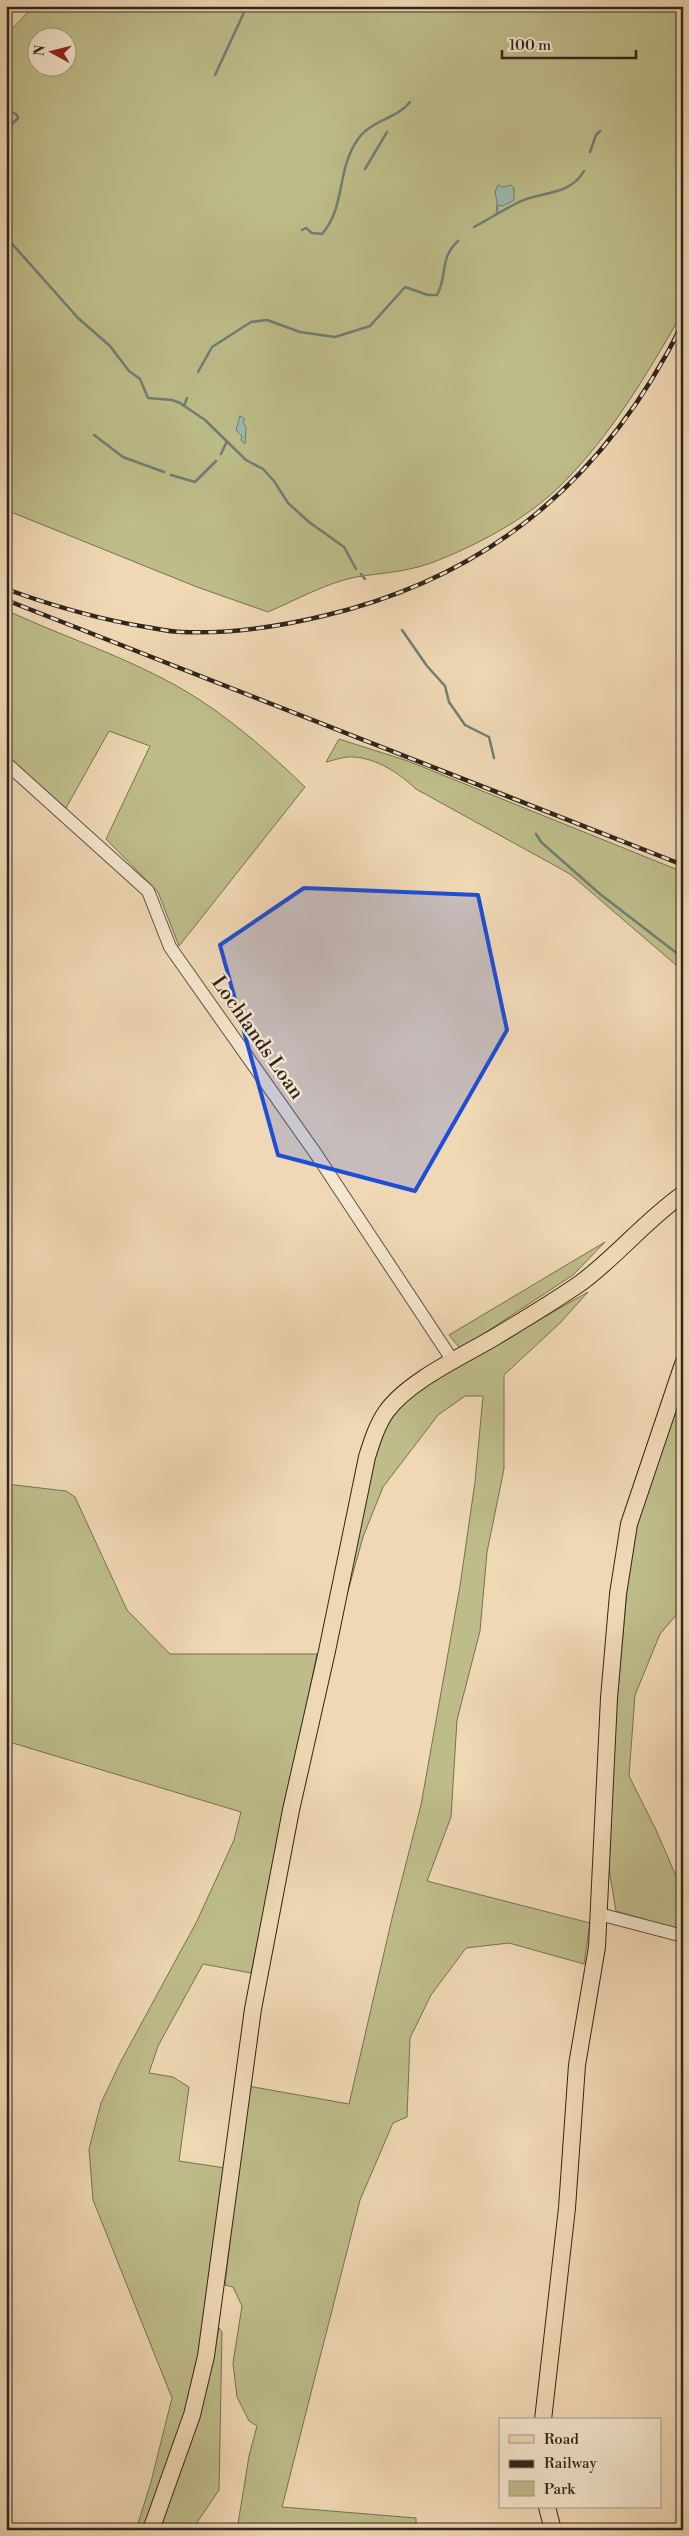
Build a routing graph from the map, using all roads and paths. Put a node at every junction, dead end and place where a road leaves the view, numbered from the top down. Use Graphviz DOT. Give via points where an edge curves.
graph roads {
  1 [pos="6,763"];
  2 [pos="683,1194"];
  3 [pos="676,1202"];
  4 [pos="453,1361"];
  5 [pos="683,1364"];
  6 [pos="599,1914"];
  7 [pos="683,1936"];
  8 [pos="543,2418"];
  9 [pos="547,2508"];
  10 [pos="150,2530"];
  11 [pos="553,2530"];
  1 -- 4 [label="street, Lochlands Loan" via="148,891 170,947 316,1154"];
  2 -- 3 [label="main road"];
  3 -- 4 [label="main road" via="581,1283"];
  4 -- 10 [label="main road" via="395,1402 379,1424 366,1457 254,2000 206,2356 192,2415"];
  5 -- 6 [label="main road" via="625,1539 609,1698"];
  6 -- 7 [label="street"];
  6 -- 8 [label="main road" via="590,1995 577,2065 567,2208"];
  9 -- 11 [label="main road"];
}
